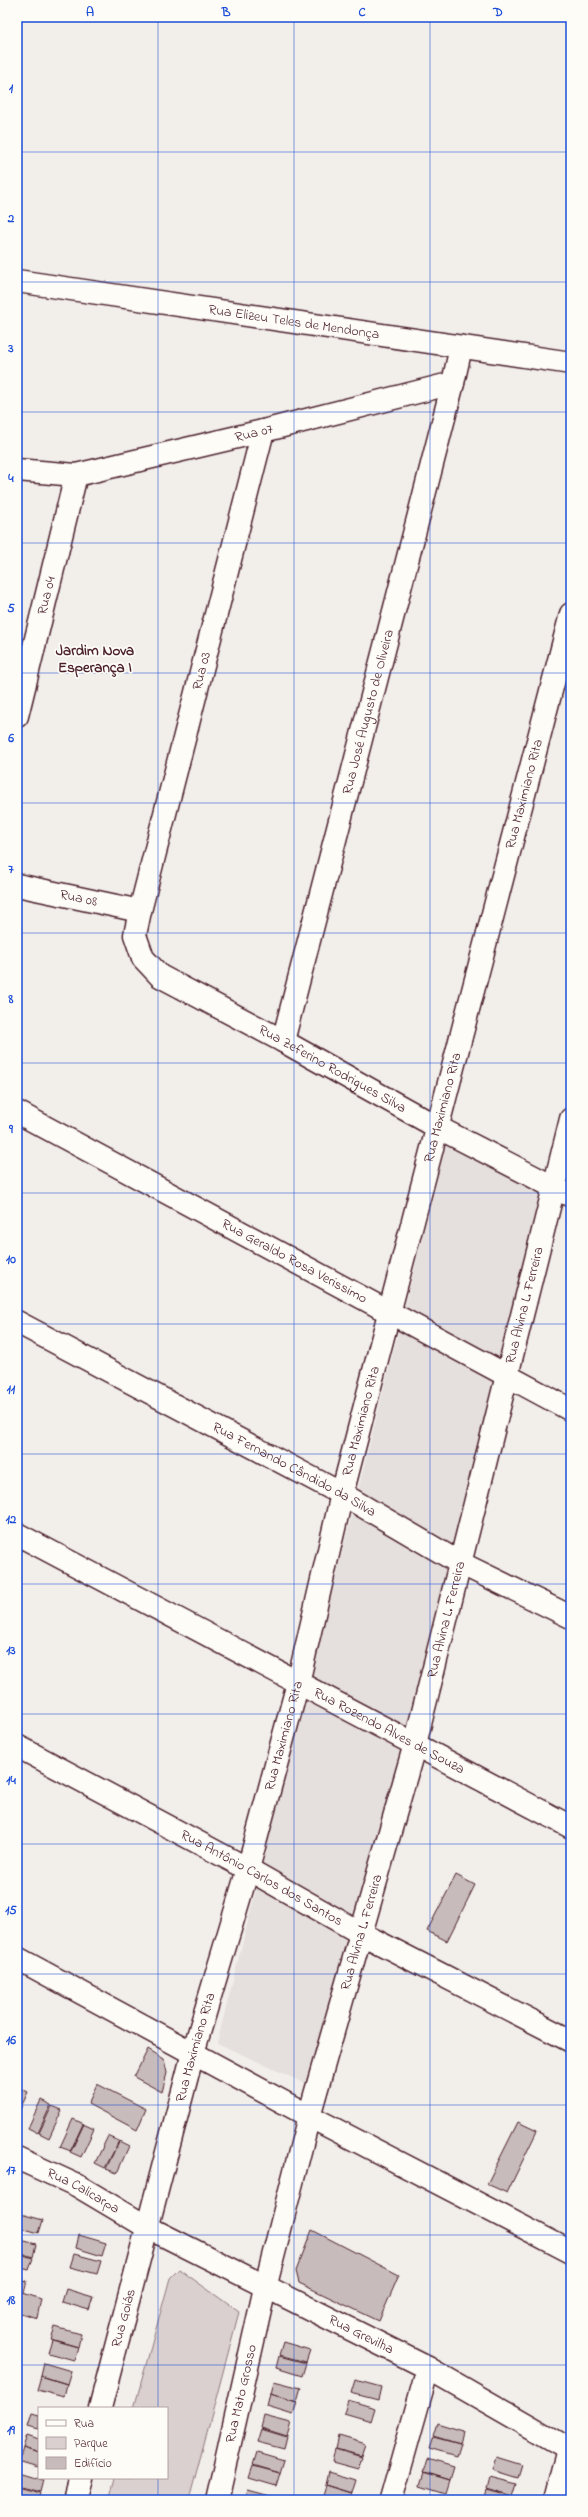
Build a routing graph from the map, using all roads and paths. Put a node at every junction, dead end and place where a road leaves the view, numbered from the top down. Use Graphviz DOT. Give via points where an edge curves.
graph roads {
  1 [pos="17,281"];
  2 [pos="462,347"];
  3 [pos="571,363"];
  4 [pos="453,383"];
  5 [pos="263,431"];
  6 [pos="17,470"];
  7 [pos="76,475"];
  8 [pos="571,614"];
  9 [pos="17,716"];
  10 [pos="17,885"];
  11 [pos="140,911"];
  12 [pos="283,1041"];
  13 [pos="17,1112"];
  14 [pos="571,1119"];
  15 [pos="437,1127"];
  16 [pos="563,1192"];
  17 [pos="390,1313"];
  18 [pos="17,1322"];
  19 [pos="507,1376"];
  20 [pos="571,1410"];
  21 [pos="342,1494"];
  22 [pos="17,1534"];
  23 [pos="458,1562"];
  24 [pos="571,1617"];
  25 [pos="298,1683"];
  26 [pos="415,1744"];
  27 [pos="17,1746"];
  28 [pos="571,1827"];
  29 [pos="248,1869"];
  30 [pos="362,1934"];
  31 [pos="17,1958"];
  32 [pos="571,2041"];
  33 [pos="193,2053"];
  34 [pos="309,2116"];
  35 [pos="21,2164"];
  36 [pos="148,2227"];
  37 [pos="571,2252"];
  38 [pos="265,2288"];
  39 [pos="428,2368"];
  40 [pos="100,2407"];
  41 [pos="570,2450"];
  42 [pos="81,2479"];
  43 [pos="75,2500"];
  44 [pos="217,2500"];
  45 [pos="391,2500"];
  46 [pos="555,2500"];
  1 -- 2 [label="street, Rua Elizeu Teles de Mendonça"];
  2 -- 3 [label="street, Rua Elizeu Teles de Mendonça"];
  2 -- 4 [label="street"];
  4 -- 5 [label="street, Rua 07"];
  4 -- 12 [label="street, Rua José Augusto de Oliveira"];
  5 -- 7 [label="street, Rua 07"];
  5 -- 11 [label="street, Rua 03"];
  6 -- 7 [label="street, Rua 07"];
  7 -- 9 [label="street, Rua 04"];
  8 -- 15 [label="street, Rua Maximiano Rita"];
  10 -- 11 [label="street, Rua 08"];
  11 -- 12 [label="street, Rua Zeferino Rodrigues Silva" via="135,935 143,958 160,976"];
  12 -- 15 [label="street, Rua Zeferino Rodrigues Silva"];
  13 -- 17 [label="street, Rua Geraldo Rosa Verissimo"];
  14 -- 16 [label="street, Rua Alvina L. Ferreira"];
  15 -- 16 [label="street, Rua Zeferino Rodrigues Silva"];
  15 -- 17 [label="street, Rua Maximiano Rita"];
  16 -- 19 [label="street, Rua Alvina L. Ferreira"];
  17 -- 19 [label="street, Rua Geraldo Rosa Verissimo"];
  17 -- 21 [label="street, Rua Maximiano Rita"];
  18 -- 21 [label="street, Rua Fernando Cândido da Silva"];
  19 -- 20 [label="street, Rua Geraldo Rosa Verissimo"];
  19 -- 23 [label="street, Rua Alvina L. Ferreira"];
  21 -- 23 [label="street, Rua Fernando Cândido da Silva"];
  21 -- 25 [label="street, Rua Maximiano Rita"];
  22 -- 25 [label="street, Rua Rozendo Alves de Souza"];
  23 -- 24 [label="street, Rua Fernando Cândido da Silva"];
  23 -- 26 [label="street, Rua Alvina L. Ferreira"];
  25 -- 26 [label="street, Rua Rozendo Alves de Souza"];
  25 -- 29 [label="street, Rua Maximiano Rita"];
  26 -- 28 [label="street, Rua Rozendo Alves de Souza"];
  26 -- 30 [label="street, Rua Alvina L. Ferreira"];
  27 -- 29 [label="street, Rua Antônio Carlos dos Santos"];
  29 -- 30 [label="street, Rua Antônio Carlos dos Santos"];
  29 -- 33 [label="street, Rua Maximiano Rita"];
  30 -- 32 [label="street, Rua Antônio Carlos dos Santos"];
  30 -- 34 [label="street, Rua Alvina L. Ferreira"];
  31 -- 33 [label="street"];
  33 -- 34 [label="street"];
  33 -- 36 [label="street, Rua Maximiano Rita"];
  34 -- 37 [label="street"];
  34 -- 38 [label="street"];
  35 -- 36 [label="street, Rua Calicarpa" via="78,2186"];
  36 -- 38 [label="street, Rua Grevilha"];
  36 -- 40 [label="street, Rua Goiás"];
  38 -- 39 [label="street, Rua Grevilha"];
  38 -- 44 [label="street, Rua Mato Grosso"];
  39 -- 41 [label="street, Rua Grevilha"];
  39 -- 45 [label="street"];
  41 -- 46 [label="street"];
  42 -- 43 [label="street"];
}
